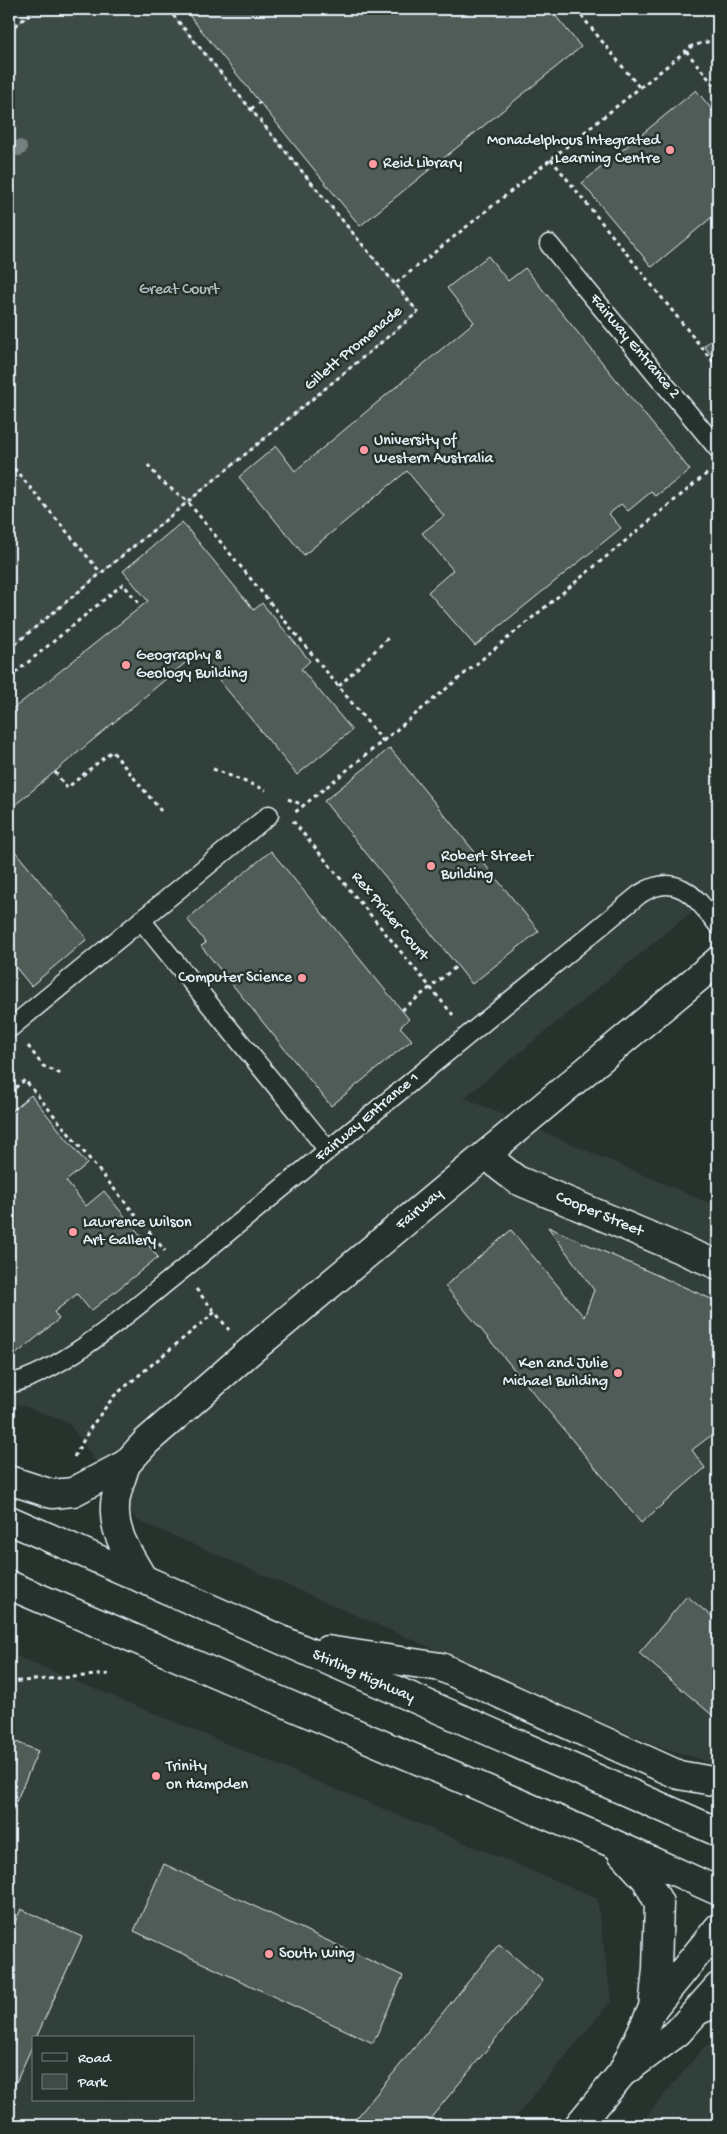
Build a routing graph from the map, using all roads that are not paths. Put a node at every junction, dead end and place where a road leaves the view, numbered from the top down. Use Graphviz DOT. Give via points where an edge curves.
graph roads {
  1 [pos="550,244"];
  2 [pos="718,449"];
  3 [pos="269,815"];
  4 [pos="141,920"];
  5 [pos="718,925"];
  6 [pos="718,962"];
  7 [pos="10,1028"];
  8 [pos="328,1150"];
  9 [pos="488,1153"];
  10 [pos="718,1265"];
  11 [pos="9,1384"];
  12 [pos="126,1464"];
  13 [pos="9,1480"];
  14 [pos="9,1520"];
  15 [pos="143,1579"];
  16 [pos="9,1585"];
  17 [pos="290,1645"];
  18 [pos="718,1782"];
  19 [pos="718,1832"];
  20 [pos="612,1843"];
  21 [pos="718,1891"];
  22 [pos="718,1928"];
  23 [pos="718,1987"];
  24 [pos="708,2006"];
  25 [pos="653,2008"];
  26 [pos="622,2073"];
  27 [pos="579,2125"];
  1 -- 2 [label="lane, Fairway Entrance 2"];
  3 -- 4 [label="lane"];
  4 -- 7 [label="lane"];
  4 -- 8 [label="lane"];
  5 -- 8 [label="lane, Fairway Entrance 1" via="694,895 685,889 663,885 647,890"];
  6 -- 9 [label="main road, Fairway"];
  8 -- 11 [label="lane, Fairway Entrance 1" via="104,1331 45,1371"];
  9 -- 10 [label="main road, Cooper Street" via="517,1180"];
  9 -- 12 [label="main road, Fairway" via="249,1352 147,1441"];
  12 -- 13 [label="main road" via="73,1492 52,1494"];
  12 -- 15 [label="main road" via="115,1505 115,1521 120,1539"];
  14 -- 15 [label="main road, Stirling Highway"];
  15 -- 17 [label="main road, Stirling Highway"];
  16 -- 20 [label="main road"];
  17 -- 18 [label="main road" via="441,1666 679,1774"];
  17 -- 19 [label="main road, Stirling Highway"];
  20 -- 21 [label="main road"];
  20 -- 25 [label="main road" via="646,1879 659,1903"];
  22 -- 25 [label="main road"];
  23 -- 24 [label="main road"];
  24 -- 26 [label="main road"];
  25 -- 26 [label="main road"];
  26 -- 27 [label="main road"];
}
